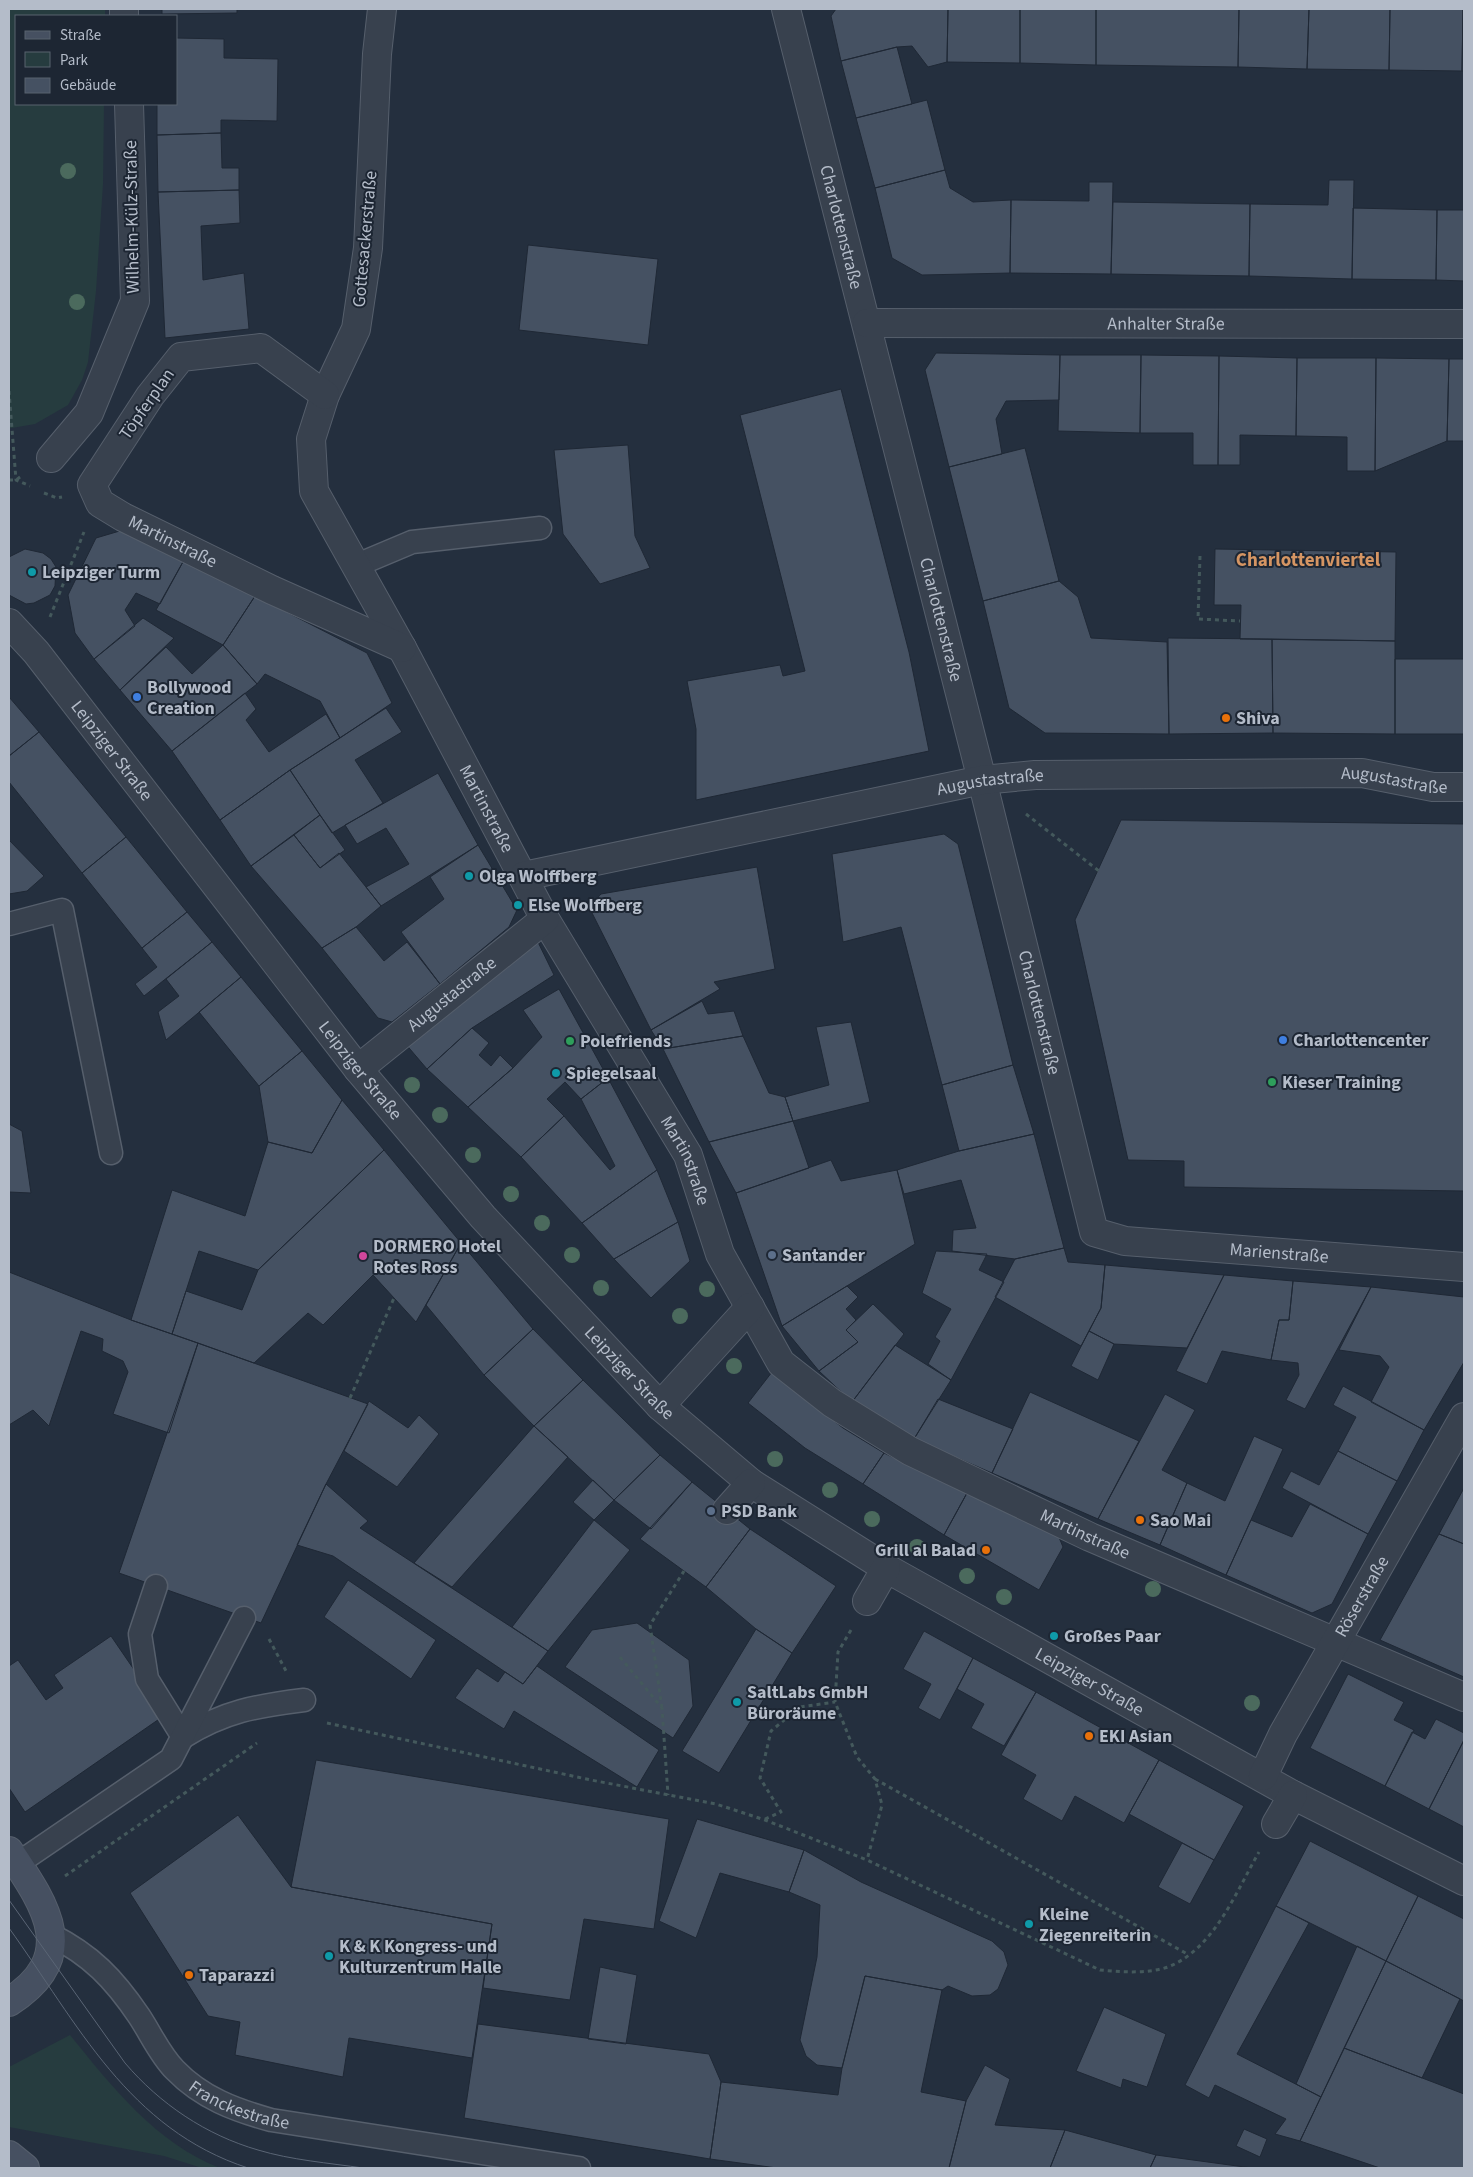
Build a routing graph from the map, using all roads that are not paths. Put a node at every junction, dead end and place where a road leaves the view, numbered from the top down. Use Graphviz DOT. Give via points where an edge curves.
graph roads {
  1 [pos="382,9"];
  2 [pos="786,9"];
  3 [pos="129,105"];
  4 [pos="867,323"];
  5 [pos="1464,324"];
  6 [pos="325,395"];
  7 [pos="51,458"];
  8 [pos="92,485"];
  9 [pos="540,528"];
  10 [pos="355,566"];
  11 [pos="9,623"];
  12 [pos="402,648"];
  13 [pos="982,780"];
  14 [pos="1464,787"];
  15 [pos="524,876"];
  16 [pos="545,919"];
  17 [pos="9,924"];
  18 [pos="358,1069"];
  19 [pos="110,1153"];
  20 [pos="1094,1232"];
  21 [pos="1464,1267"];
  22 [pos="750,1307"];
  23 [pos="660,1406"];
  24 [pos="1464,1417"];
  25 [pos="751,1483"];
  26 [pos="727,1510"];
  27 [pos="886,1568"];
  28 [pos="156,1586"];
  29 [pos="867,1601"];
  30 [pos="244,1618"];
  31 [pos="1337,1643"];
  32 [pos="1464,1697"];
  33 [pos="304,1700"];
  34 [pos="183,1737"];
  35 [pos="1263,1776"];
  36 [pos="1293,1794"];
  37 [pos="1276,1824"];
  38 [pos="13,1858"];
  39 [pos="1464,1881"];
  40 [pos="51,1935"];
  41 [pos="9,2002"];
  42 [pos="9,2155"];
  43 [pos="25,2168"];
  44 [pos="578,2168"];
  1 -- 6 [label="street, Gottesackerstraße" via="368,248 359,311 356,329"];
  2 -- 4 [label="street, Charlottenstraße"];
  3 -- 7 [label="street, Wilhelm-Külz-Straße" via="135,300 89,414"];
  4 -- 5 [label="street, Anhalter Straße"];
  4 -- 13 [label="street, Charlottenstraße"];
  6 -- 8 [label="street, Töpferplan" via="261,348 181,357 150,396"];
  6 -- 10 [label="street, Gottesackerstraße" via="312,438 314,491"];
  8 -- 12 [label="street, Martinstraße" via="100,503 123,517 272,590"];
  9 -- 10 [label="lane" via="412,542"];
  10 -- 12 [label="street, Gottesackerstraße"];
  11 -- 18 [label="street, Leipziger Straße" via="36,652"];
  12 -- 15 [label="street, Martinstraße"];
  13 -- 14 [label="street, Augustastraße" via="1035,775 1362,773 1433,786"];
  13 -- 15 [label="street, Augustastraße"];
  13 -- 20 [label="street, Charlottenstraße"];
  15 -- 16 [label="street, Martinstraße"];
  16 -- 18 [label="street, Augustastraße"];
  16 -- 22 [label="street, Martinstraße" via="688,1155 720,1254"];
  17 -- 19 [label="lane" via="62,910"];
  18 -- 23 [label="street, Leipziger Straße" via="483,1217"];
  20 -- 21 [label="street, Marienstraße" via="1125,1241"];
  22 -- 23 [label="street"];
  22 -- 31 [label="street, Martinstraße" via="781,1363 832,1403 910,1451 1090,1537"];
  23 -- 25 [label="street, Leipziger Straße"];
  24 -- 31 [label="street, Röserstraße"];
  25 -- 26 [label="street"];
  25 -- 27 [label="street, Leipziger Straße"];
  27 -- 29 [label="street"];
  27 -- 35 [label="street, Leipziger Straße"];
  28 -- 34 [label="lane" via="140,1634 147,1679"];
  30 -- 34 [label="lane"];
  31 -- 32 [label="street, Martinstraße"];
  31 -- 35 [label="street, Röserstraße" via="1283,1734"];
  33 -- 34 [label="lane" via="254,1706 226,1714"];
  34 -- 38 [label="lane" via="171,1759"];
  35 -- 36 [label="street, Leipziger Straße"];
  36 -- 37 [label="street"];
  36 -- 39 [label="street, Leipziger Straße"];
  38 -- 40 [label="street" via="40,1898 48,1916"];
  40 -- 41 [label="street" via="41,1973"];
  40 -- 44 [label="lane, Franckestraße" via="77,1948 105,1971 174,2069 200,2092 233,2109 271,2120"];
  42 -- 43 [label="street"];
}
